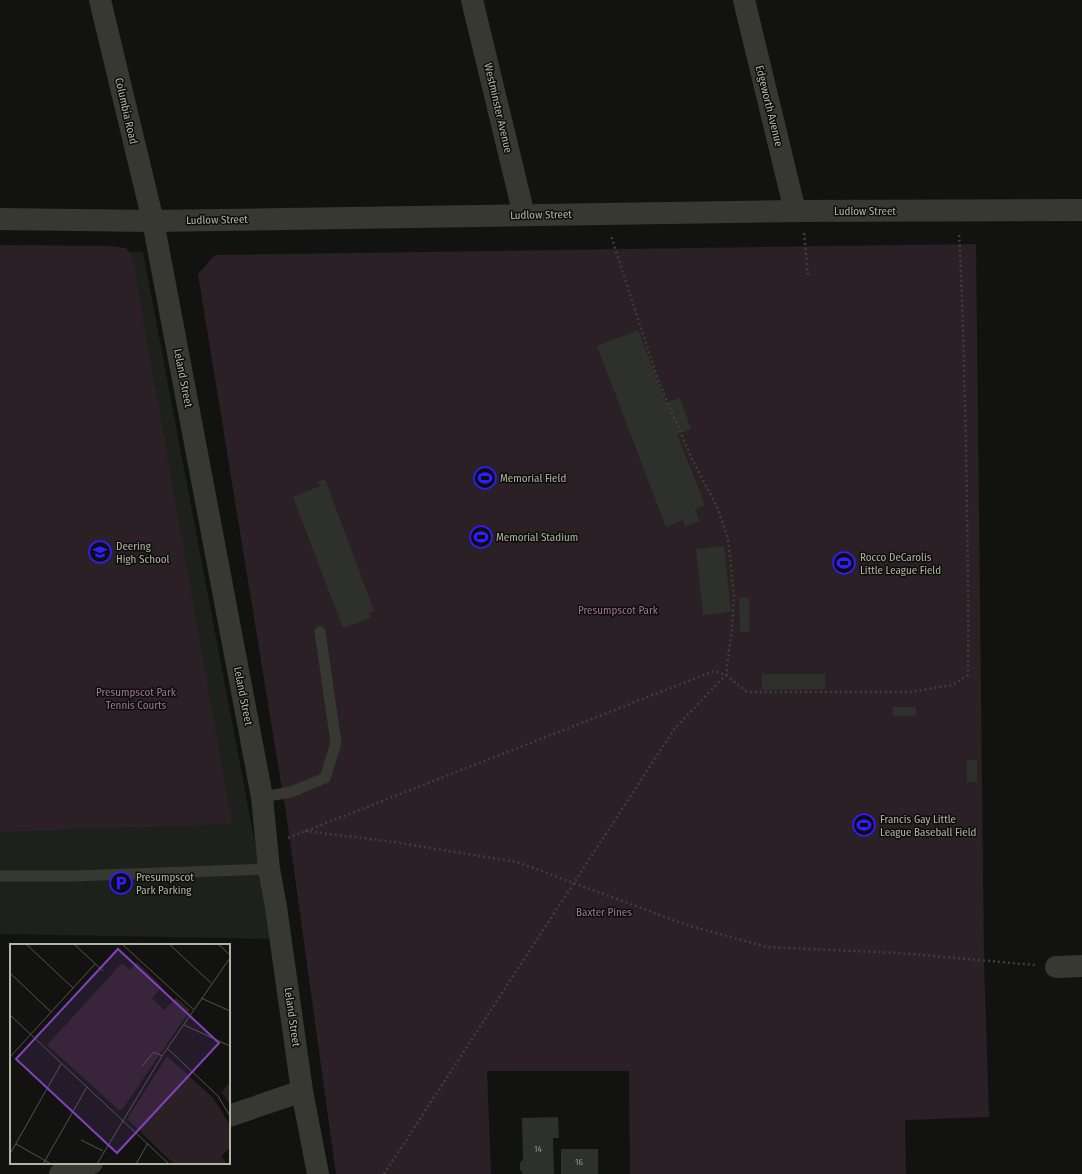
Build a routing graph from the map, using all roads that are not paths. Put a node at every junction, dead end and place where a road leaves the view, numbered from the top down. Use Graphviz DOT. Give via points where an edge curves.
graph roads {
  1 [pos="100,0"];
  2 [pos="472,0"];
  3 [pos="744,0"];
  4 [pos="1082,210"];
  5 [pos="798,211"];
  6 [pos="524,215"];
  7 [pos="0,219"];
  8 [pos="153,221"];
  9 [pos="320,632"];
  10 [pos="262,797"];
  11 [pos="269,868"];
  12 [pos="0,876"];
  13 [pos="1082,966"];
  14 [pos="1056,967"];
  15 [pos="302,1091"];
  16 [pos="230,1116"];
  17 [pos="89,1164"];
  18 [pos="60,1174"];
  19 [pos="318,1174"];
  1 -- 8 [label="street, Columbia Road"];
  2 -- 6 [label="street, Westminster Avenue"];
  3 -- 5 [label="street, Edgeworth Avenue"];
  4 -- 5 [label="street, Ludlow Street"];
  5 -- 6 [label="street, Ludlow Street"];
  6 -- 8 [label="street, Ludlow Street"];
  7 -- 8 [label="street, Ludlow Street"];
  8 -- 10 [label="street, Leland Street"];
  9 -- 10 [label="lane" via="336,743 325,778 291,792"];
  10 -- 11 [label="street, Leland Street"];
  11 -- 12 [label="lane" via="74,876"];
  11 -- 15 [label="street, Leland Street"];
  13 -- 14 [label="street"];
  15 -- 16 [label="street"];
  15 -- 19 [label="street, Leland Street"];
  17 -- 18 [label="street"];
}
